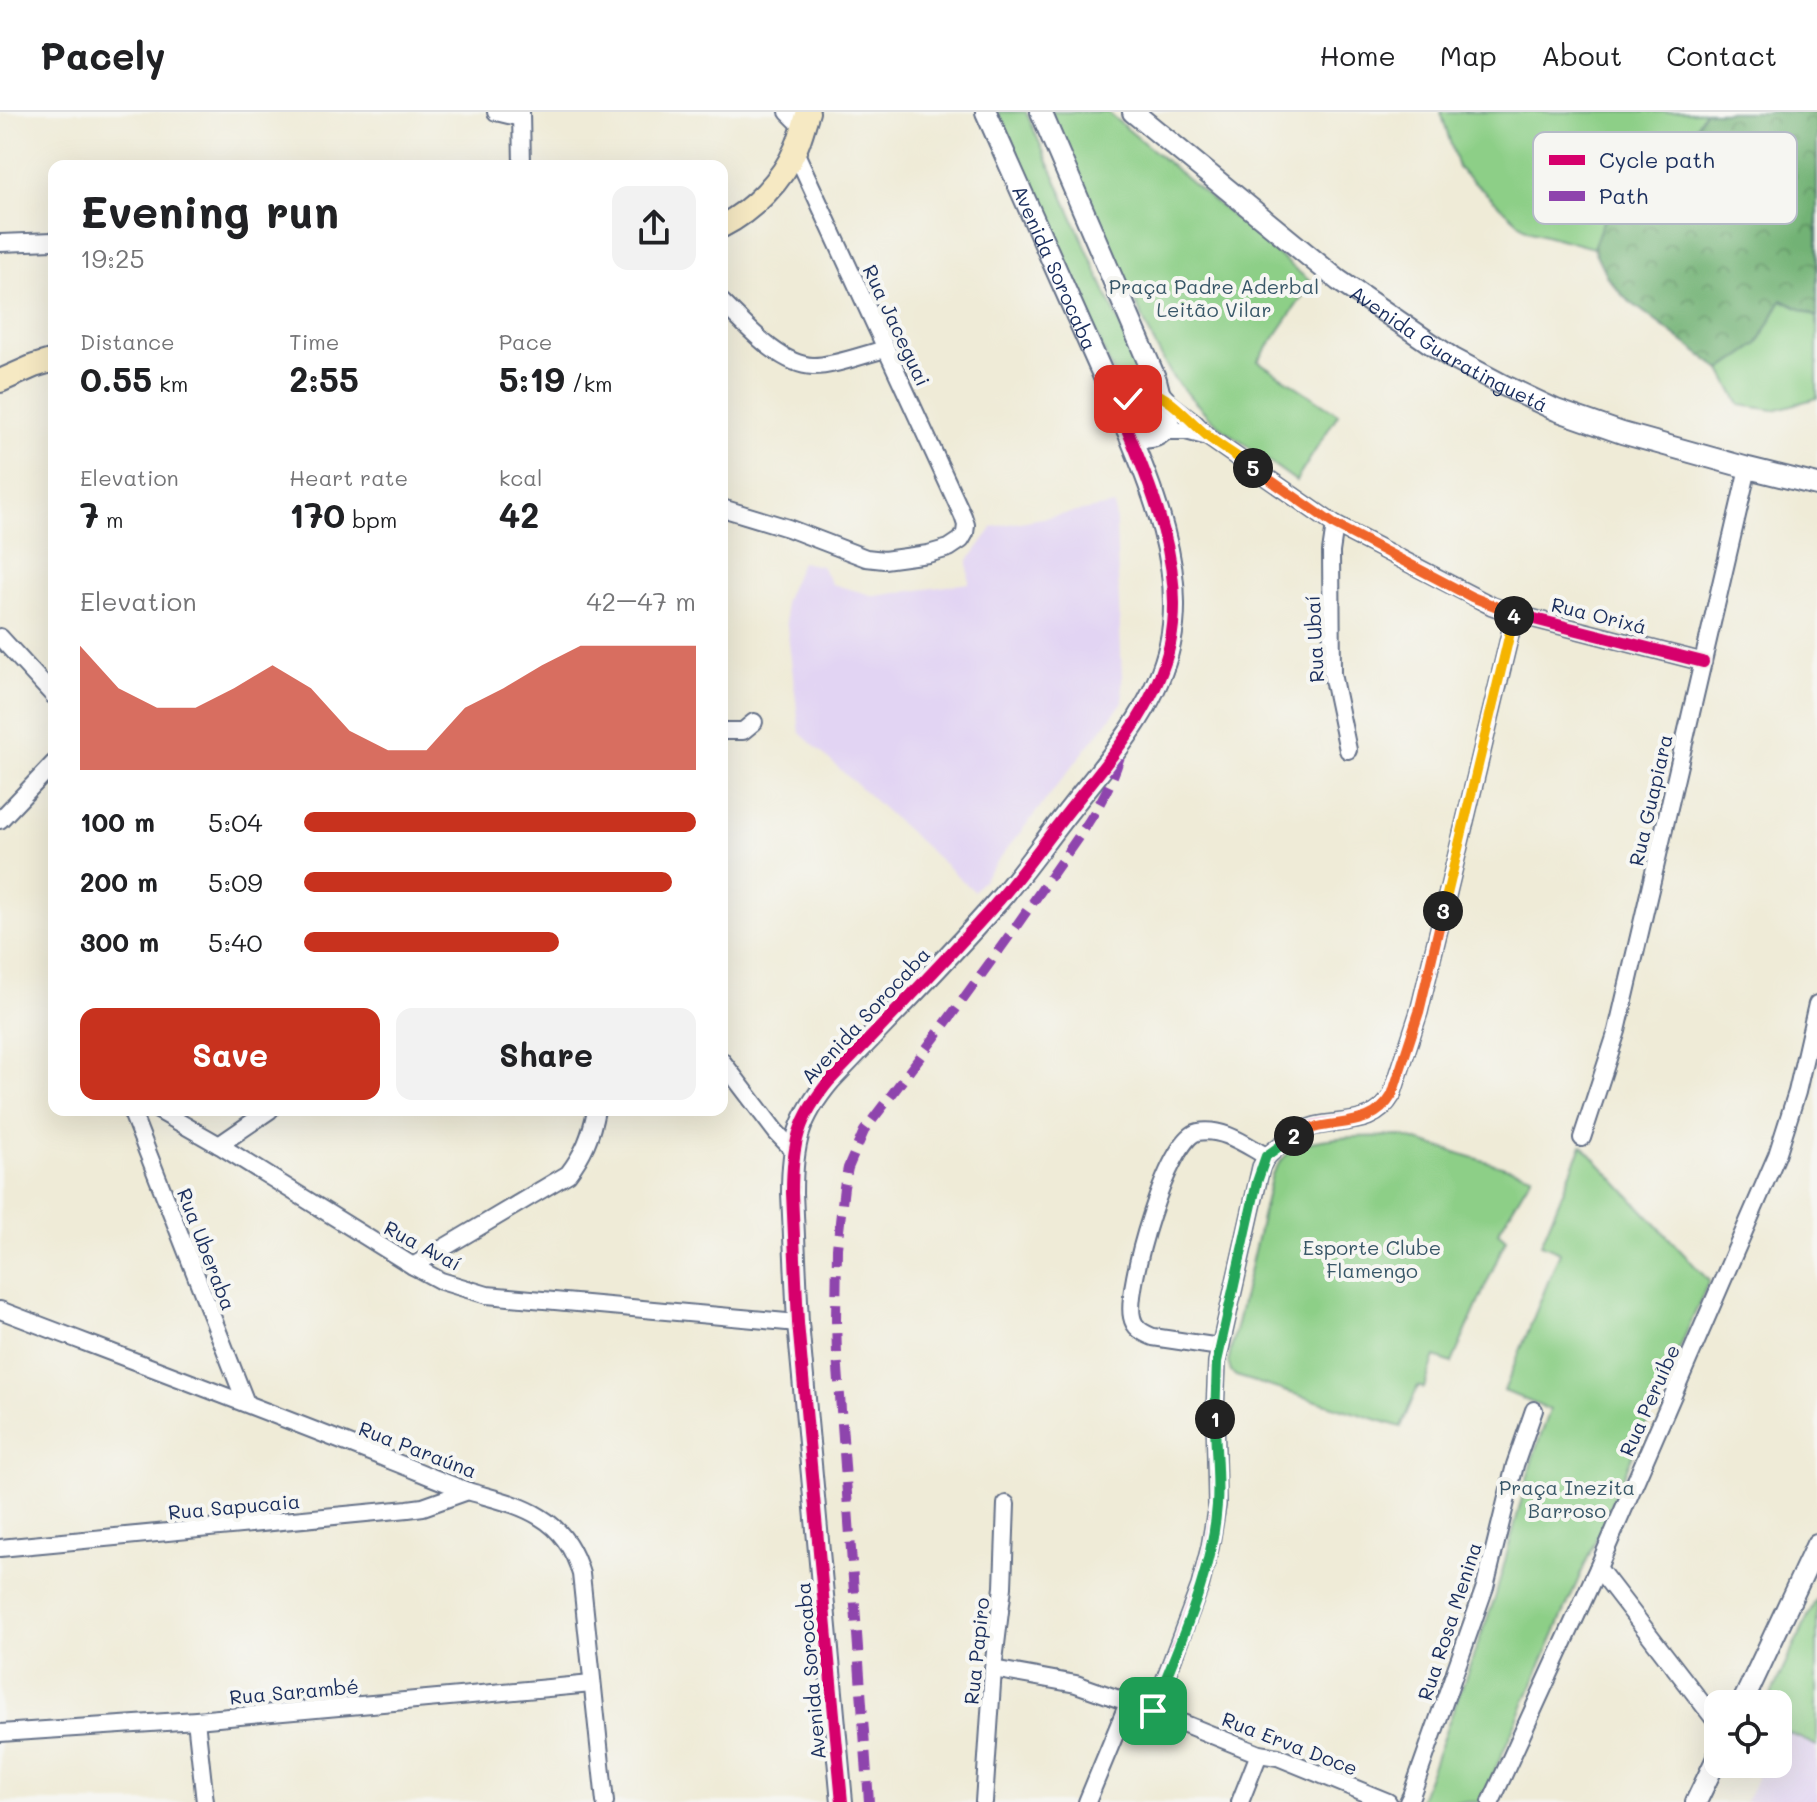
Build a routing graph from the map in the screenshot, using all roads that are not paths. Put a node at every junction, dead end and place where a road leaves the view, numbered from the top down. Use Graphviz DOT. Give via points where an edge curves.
graph roads {
  1 [pos="496,112"];
  2 [pos="986,112"];
  3 [pos="1041,112"];
  4 [pos="1133,112"];
  5 [pos="521,115"];
  6 [pos="800,117"];
  7 [pos="795,151"];
  8 [pos="522,160"];
  9 [pos="728,222"];
  10 [pos="48,241"];
  11 [pos="0,243"];
  12 [pos="728,308"];
  13 [pos="886,349"];
  14 [pos="48,362"];
  15 [pos="0,381"];
  16 [pos="1162,397"];
  17 [pos="1125,425"];
  18 [pos="1161,432"];
  19 [pos="1208,437"];
  20 [pos="1748,468"];
  21 [pos="1817,485"];
  22 [pos="1149,488"];
  23 [pos="728,510"];
  24 [pos="1335,525"];
  25 [pos="1515,614"];
  26 [pos="0,637"];
  27 [pos="1703,662"];
  28 [pos="48,689"];
  29 [pos="754,722"];
  30 [pos="728,731"];
  31 [pos="1348,750"];
  32 [pos="48,769"];
  33 [pos="0,820"];
  34 [pos="1817,1004"];
  35 [pos="728,1069"];
  36 [pos="133,1116"];
  37 [pos="168,1116"];
  38 [pos="261,1116"];
  39 [pos="595,1116"];
  40 [pos="1582,1138"];
  41 [pos="219,1145"];
  42 [pos="794,1151"];
  43 [pos="1266,1156"];
  44 [pos="413,1266"];
  45 [pos="0,1310"];
  46 [pos="798,1323"];
  47 [pos="1220,1347"];
  48 [pos="246,1403"];
  49 [pos="1534,1410"];
  50 [pos="468,1491"];
  51 [pos="1006,1504"];
  52 [pos="1817,1544"];
  53 [pos="0,1548"];
  54 [pos="1598,1568"];
  55 [pos="993,1669"];
  56 [pos="592,1684"];
  57 [pos="1749,1690"];
  58 [pos="1128,1703"];
  59 [pos="1704,1706"];
  60 [pos="1153,1711"];
  61 [pos="196,1720"];
  62 [pos="0,1733"];
  63 [pos="1259,1754"];
  64 [pos="1707,1778"];
  65 [pos="1410,1799"];
  66 [pos="205,1802"];
  67 [pos="605,1802"];
  68 [pos="842,1802"];
  69 [pos="984,1802"];
  70 [pos="1087,1802"];
  71 [pos="1240,1802"];
  72 [pos="1388,1802"];
  73 [pos="1491,1802"];
  74 [pos="1696,1802"];
  1 -- 5 [label="street"];
  2 -- 17 [label="street, Avenida Sorocaba"];
  3 -- 16 [label="street"];
  4 -- 20 [label="street, Avenida Guaratinguetá" via="1338,280 1452,358 1556,410"];
  5 -- 8 [label="street"];
  6 -- 7 [label="main road"];
  7 -- 9 [label="main road" via="765,193"];
  7 -- 13 [label="street, Rua Jaceguai"];
  10 -- 11 [label="street"];
  12 -- 13 [label="street" via="769,346 803,365"];
  13 -- 23 [label="street, Rua Jaceguai" via="963,516 961,540 928,554 866,558"];
  14 -- 15 [label="main road"];
  16 -- 17 [label="street" via="1144,391 1133,395 1123,410"];
  16 -- 18 [label="street" via="1169,418"];
  16 -- 19 [label="street, Rua Orixá"];
  17 -- 18 [label="street" via="1142,438"];
  17 -- 22 [label="street, Avenida Sorocaba"];
  18 -- 19 [label="street, Rua Orixá"];
  18 -- 22 [label="street, Avenida Sorocaba" via="1149,461"];
  19 -- 24 [label="street, Rua Orixá"];
  20 -- 21 [label="street, Avenida Guaratinguetá"];
  20 -- 27 [label="street, Rua Guapiara"];
  22 -- 42 [label="street, Avenida Sorocaba" via="1170,553 1173,618 1170,644 1152,693 1124,740 1003,895 817,1095"];
  24 -- 25 [label="street, Rua Orixá"];
  24 -- 31 [label="street, Rua Ubaí" via="1332,674"];
  25 -- 27 [label="street, Rua Orixá"];
  25 -- 43 [label="street" via="1419,1012 1392,1095 1373,1116 1313,1127"];
  26 -- 28 [label="street"];
  27 -- 40 [label="street, Rua Guapiara" via="1617,1031"];
  29 -- 30 [label="street" via="743,731"];
  32 -- 33 [label="street"];
  34 -- 54 [label="street, Rua Peruíbe" via="1777,1155"];
  35 -- 42 [label="street"];
  36 -- 48 [label="street, Rua Uberaba"];
  37 -- 41 [label="street, Rua Avaí"];
  38 -- 41 [label="street"];
  39 -- 44 [label="street" via="582,1155 568,1174"];
  41 -- 44 [label="street, Rua Avaí"];
  42 -- 46 [label="street, Avenida Sorocaba"];
  43 -- 47 [label="street"];
  43 -- 47 [label="street" via="1219,1133 1189,1136 1154,1204 1132,1291 1133,1322 1144,1334"];
  44 -- 46 [label="street, Rua Avaí" via="487,1295"];
  45 -- 48 [label="street, Rua Paraúna"];
  46 -- 68 [label="street, Avenida Sorocaba"];
  47 -- 60 [label="street" via="1217,1505 1210,1547"];
  48 -- 50 [label="street, Rua Paraúna"];
  49 -- 65 [label="street, Rua Rosa Menina" via="1485,1587"];
  50 -- 53 [label="street, Rua Sapucaia" via="408,1509"];
  50 -- 56 [label="street, Rua Paraúna" via="526,1509 552,1525 570,1545 581,1574"];
  51 -- 55 [label="street, Rua Papiro"];
  52 -- 57 [label="street"];
  54 -- 59 [label="street"];
  54 -- 73 [label="street, Rua Peruíbe"];
  55 -- 58 [label="street, Rua Erva Doce" via="1076,1684"];
  55 -- 69 [label="street, Rua Papiro"];
  56 -- 61 [label="street, Rua Sarambé"];
  56 -- 67 [label="street, Rua Paraúna"];
  58 -- 60 [label="street, Rua Erva Doce"];
  58 -- 70 [label="street"];
  60 -- 63 [label="street, Rua Erva Doce"];
  61 -- 62 [label="street, Rua Sarambé"];
  61 -- 66 [label="street"];
  63 -- 71 [label="street"];
  63 -- 72 [label="street, Rua Erva Doce"];
  64 -- 74 [label="street"];
}
